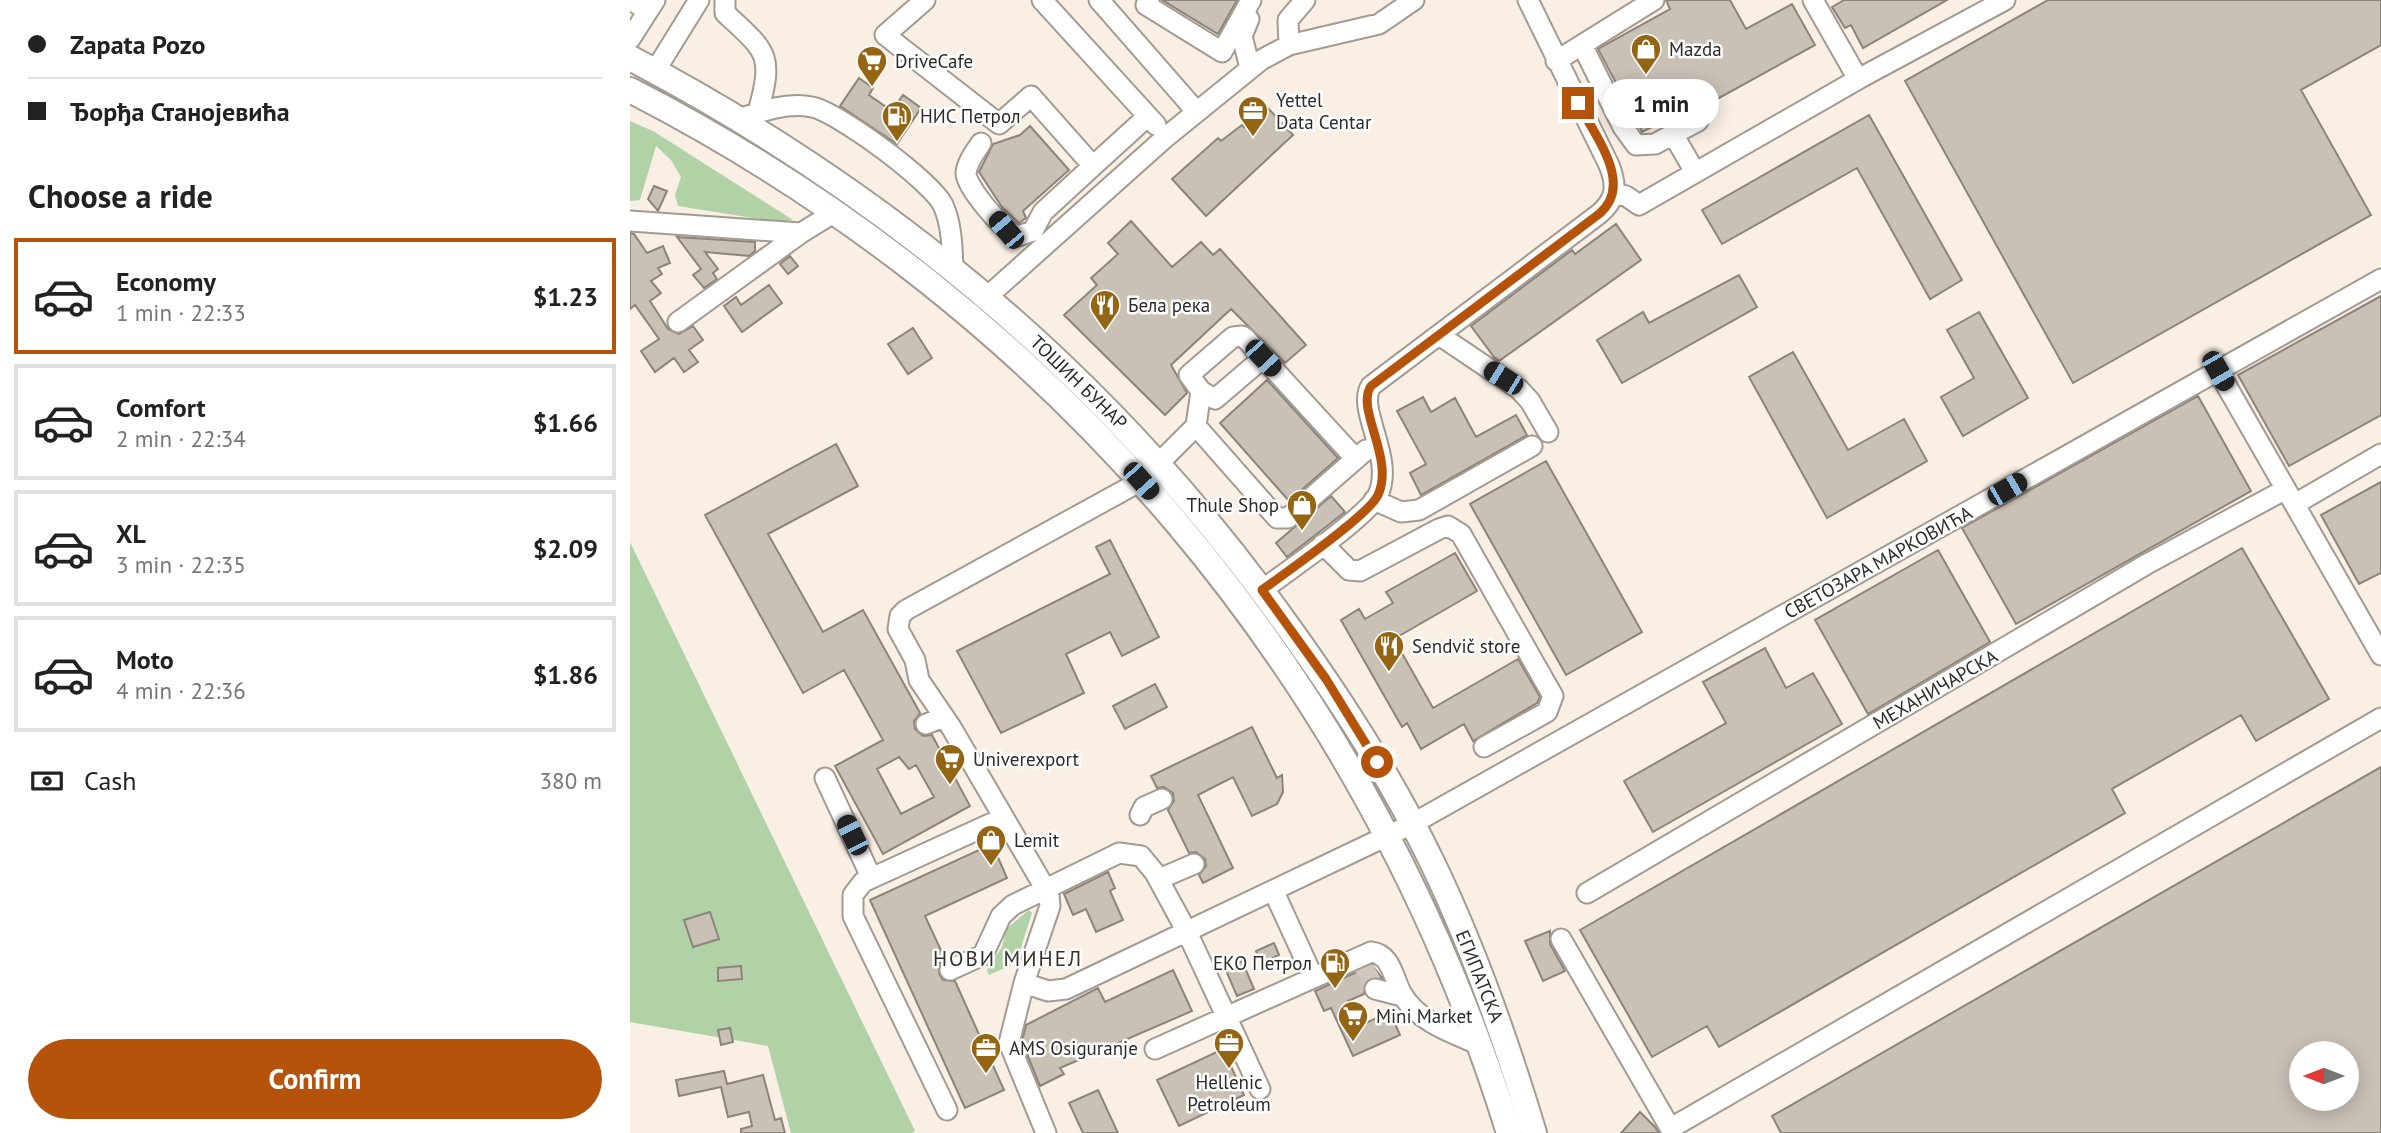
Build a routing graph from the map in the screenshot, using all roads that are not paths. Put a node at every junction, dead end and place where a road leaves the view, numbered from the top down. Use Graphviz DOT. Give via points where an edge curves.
graph roads {
  1 [pos="631,0"];
  2 [pos="699,0"];
  3 [pos="725,0"];
  4 [pos="925,0"];
  5 [pos="1042,0"];
  6 [pos="1099,0"];
  7 [pos="1305,0"];
  8 [pos="1414,0"];
  9 [pos="1528,0"];
  10 [pos="1813,0"];
  11 [pos="1654,1"];
  12 [pos="1997,2"];
  13 [pos="1254,3"];
  14 [pos="652,5"];
  15 [pos="1141,6"];
  16 [pos="630,40"];
  17 [pos="1289,45"];
  18 [pos="1581,45"];
  19 [pos="1222,52"];
  20 [pos="630,58"];
  21 [pos="1556,61"];
  22 [pos="1250,68"];
  23 [pos="654,71"];
  24 [pos="1224,77"];
  25 [pos="1858,79"];
  26 [pos="630,90"];
  27 [pos="1196,111"];
  28 [pos="748,115"];
  29 [pos="1148,116"];
  30 [pos="1698,121"];
  31 [pos="1674,134"];
  32 [pos="1166,136"];
  33 [pos="981,143"];
  34 [pos="1093,166"];
  35 [pos="1695,172"];
  36 [pos="1615,193"];
  37 [pos="835,212"];
  38 [pos="630,222"];
  39 [pos="800,233"];
  40 [pos="953,268"];
  41 [pos="2381,279"];
  42 [pos="988,296"];
  43 [pos="678,322"];
  44 [pos="1440,335"];
  45 [pos="1263,358"];
  46 [pos="2218,371"];
  47 [pos="1201,391"];
  48 [pos="1196,426"];
  49 [pos="1548,432"];
  50 [pos="1379,443"];
  51 [pos="1532,446"];
  52 [pos="2381,454"];
  53 [pos="1355,458"];
  54 [pos="1150,473"];
  55 [pos="2290,497"];
  56 [pos="1374,500"];
  57 [pos="1323,544"];
  58 [pos="1262,590"];
  59 [pos="2381,655"];
  60 [pos="944,717"];
  61 [pos="2381,719"];
  62 [pos="926,724"];
  63 [pos="1484,747"];
  64 [pos="825,778"];
  65 [pos="1162,799"];
  66 [pos="1140,815"];
  67 [pos="1003,818"];
  68 [pos="1412,824"];
  69 [pos="1387,837"];
  70 [pos="1194,864"];
  71 [pos="872,877"];
  72 [pos="1159,879"];
  73 [pos="1047,888"];
  74 [pos="1274,892"];
  75 [pos="1587,893"];
  76 [pos="1187,932"];
  77 [pos="1561,939"];
  78 [pos="950,970"];
  79 [pos="1313,977"];
  80 [pos="1024,983"];
  81 [pos="1375,989"];
  82 [pos="1402,996"];
  83 [pos="1226,1016"];
  84 [pos="1480,1045"];
  85 [pos="1155,1049"];
  86 [pos="1260,1089"];
  87 [pos="947,1110"];
  88 [pos="1672,1131"];
  89 [pos="1046,1133"];
  90 [pos="1509,1133"];
  91 [pos="1534,1133"];
  1 -- 14 [label="street"];
  2 -- 23 [label="street"];
  3 -- 28 [label="street" via="725,13 761,46 766,58 765,81"];
  4 -- 34 [label="street" via="885,35 999,124 1031,96"];
  5 -- 29 [label="street"];
  6 -- 27 [label="street"];
  7 -- 17 [label="street" via="1289,20"];
  8 -- 17 [label="street" via="1378,24"];
  9 -- 21 [label="street"];
  10 -- 25 [label="street"];
  11 -- 18 [label="street"];
  12 -- 25 [label="street"];
  13 -- 19 [label="street"];
  13 -- 22 [label="street" via="1242,36"];
  14 -- 16 [label="street"];
  15 -- 19 [label="street"];
  17 -- 22 [label="street"];
  18 -- 21 [label="street"];
  18 -- 31 [label="street" via="1636,145 1655,144"];
  19 -- 24 [label="street"];
  20 -- 23 [label="main road, ТОШИН БУНАР"];
  21 -- 36 [label="street" via="1609,165"];
  22 -- 27 [label="street"];
  23 -- 28 [label="main road, ТОШИН БУНАР"];
  25 -- 35 [label="street"];
  26 -- 37 [label="main road, ТОШИН БУНАР"];
  27 -- 32 [label="street"];
  28 -- 40 [label="main road, ТОШИН БУНАР"];
  28 -- 40 [label="street" via="790,106 815,107 912,171 944,207"];
  29 -- 32 [label="street"];
  29 -- 34 [label="street"];
  30 -- 31 [label="street"];
  31 -- 35 [label="street"];
  32 -- 42 [label="street"];
  33 -- 34 [label="street" via="968,165 969,185 1006,230 1018,236 1033,231 1043,212"];
  35 -- 36 [label="street" via="1639,205"];
  36 -- 44 [label="street" via="1599,214"];
  37 -- 39 [label="street"];
  37 -- 54 [label="main road, ТОШИН БУНАР" via="975,319"];
  38 -- 39 [label="street"];
  39 -- 43 [label="street"];
  40 -- 42 [label="main road, ТОШИН БУНАР"];
  41 -- 46 [label="street, СВЕТОЗАРА МАРКОВИЋА"];
  42 -- 54 [label="main road, ТОШИН БУНАР" via="1067,367"];
  44 -- 49 [label="street" via="1519,389"];
  44 -- 50 [label="street" via="1367,391"];
  45 -- 47 [label="street" via="1215,399"];
  45 -- 47 [label="street" via="1242,336 1233,337 1189,375"];
  45 -- 53 [label="street"];
  46 -- 55 [label="street"];
  46 -- 68 [label="street, СВЕТОЗАРА МАРКОВИЋА"];
  47 -- 48 [label="street"];
  48 -- 53 [label="street" via="1281,519 1289,517"];
  48 -- 54 [label="street"];
  50 -- 53 [label="street"];
  50 -- 56 [label="street" via="1382,480"];
  51 -- 56 [label="street" via="1419,510 1401,512"];
  52 -- 55 [label="street, МЕХАНИЧАРСКА"];
  54 -- 58 [label="main road, ТОШИН БУНАР"];
  54 -- 60 [label="street" via="902,613 900,634 928,695"];
  54 -- 69 [label="main road, ТОШИН БУНАР" via="1322,722"];
  55 -- 59 [label="street"];
  55 -- 75 [label="street, МЕХАНИЧАРСКА" via="2147,564"];
  56 -- 57 [label="street"];
  57 -- 58 [label="street"];
  57 -- 63 [label="street" via="1343,566 1360,571 1439,528 1448,526 1461,534 1553,696 1547,712"];
  58 -- 68 [label="main road, ТОШИН БУНАР" via="1333,689"];
  60 -- 62 [label="street"];
  60 -- 67 [label="street"];
  61 -- 88 [label="street"];
  64 -- 71 [label="street"];
  65 -- 66 [label="street" via="1144,807"];
  67 -- 71 [label="street"];
  67 -- 73 [label="street"];
  68 -- 69 [label="street, СВЕТОЗАРА МАРКОВИЋА"];
  68 -- 91 [label="main road, ЕГИПАТСКА" via="1480,971"];
  69 -- 74 [label="street"];
  69 -- 84 [label="main road, ЕГИПАТСКА"];
  70 -- 72 [label="street"];
  71 -- 87 [label="street" via="855,890 853,916"];
  72 -- 73 [label="street" via="1145,859 1125,852"];
  72 -- 76 [label="street"];
  73 -- 78 [label="street" via="1004,912 983,955"];
  73 -- 80 [label="street" via="1050,906"];
  74 -- 76 [label="street"];
  74 -- 79 [label="street"];
  76 -- 80 [label="street" via="1066,989 1048,991"];
  76 -- 83 [label="street"];
  77 -- 88 [label="street"];
  79 -- 82 [label="street" via="1361,962 1371,952 1382,955"];
  79 -- 83 [label="street"];
  80 -- 89 [label="street" via="1009,1043"];
  81 -- 82 [label="street"];
  82 -- 84 [label="street" via="1433,1024"];
  83 -- 85 [label="street"];
  83 -- 86 [label="street"];
  84 -- 90 [label="main road, ЕГИПАТСКА"];
}
